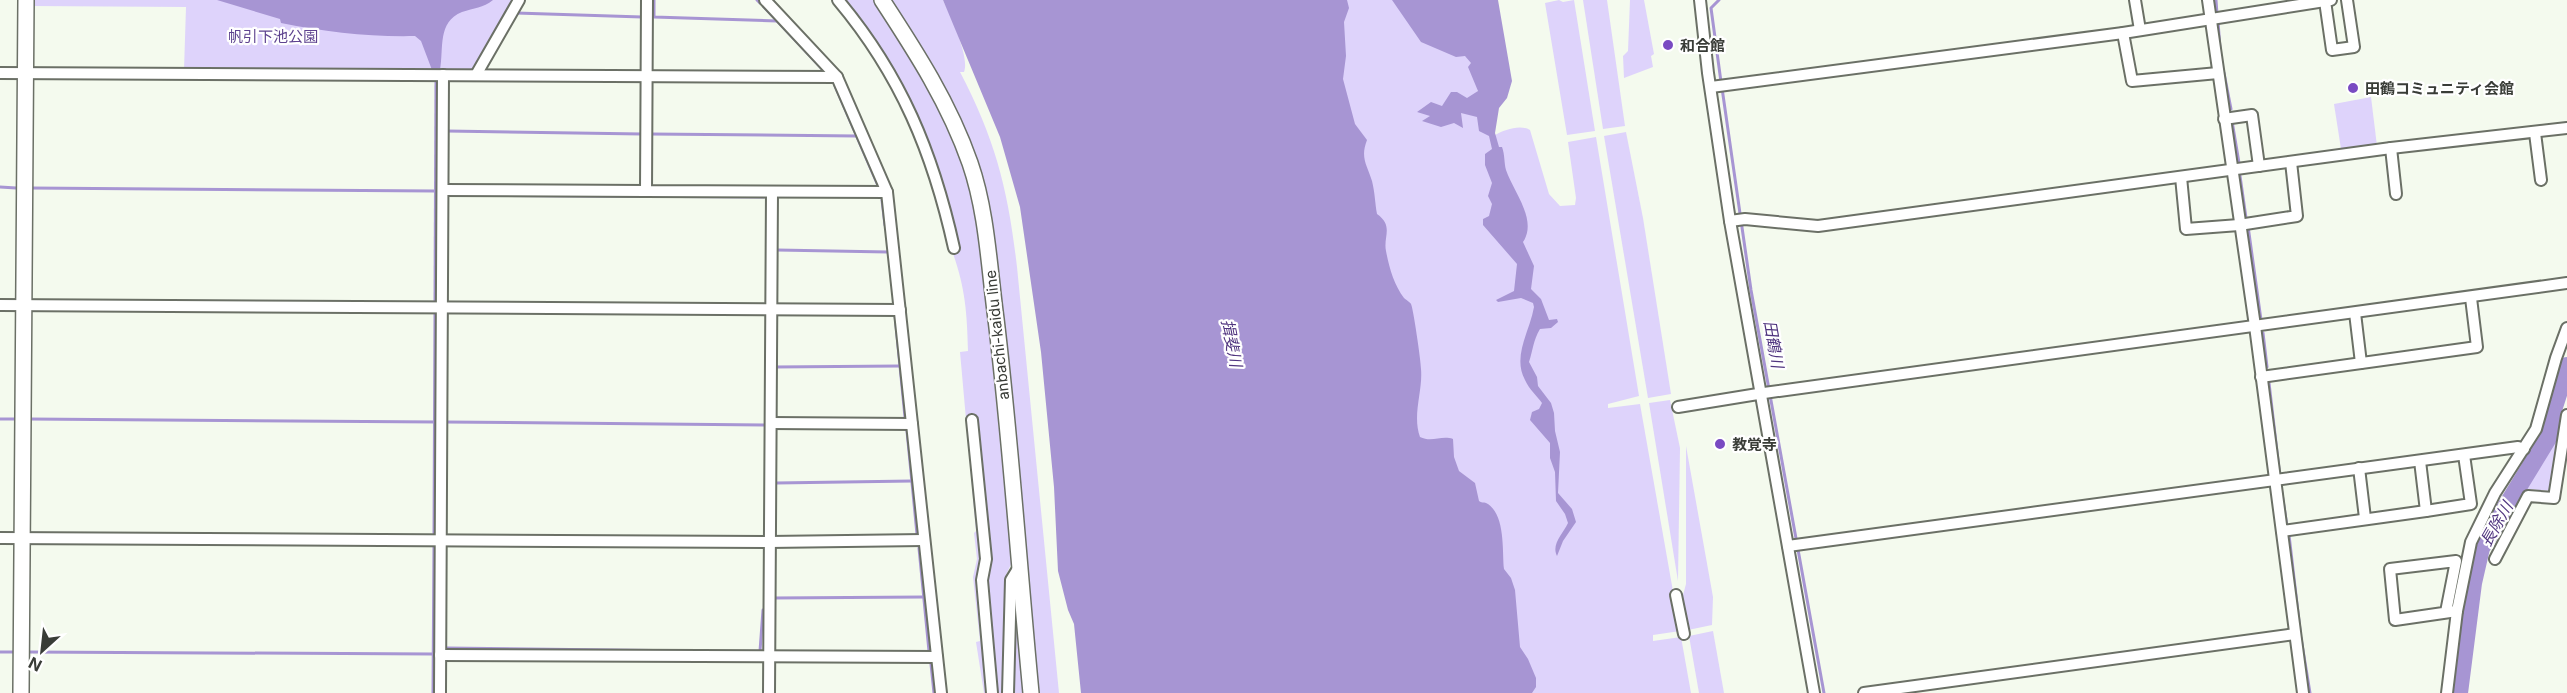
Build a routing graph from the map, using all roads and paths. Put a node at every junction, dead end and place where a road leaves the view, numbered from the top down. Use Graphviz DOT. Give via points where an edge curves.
graph roads {
  1 [pos="26,0"];
  2 [pos="519,0"];
  3 [pos="647,0"];
  4 [pos="765,0"];
  5 [pos="832,0"];
  6 [pos="838,0"];
  7 [pos="882,0"];
  8 [pos="1700,0"];
  9 [pos="2135,0"];
  10 [pos="2208,0"];
  11 [pos="2328,0"];
  12 [pos="2346,0"];
  13 [pos="847,11"];
  14 [pos="2210,18"];
  15 [pos="2140,30"];
  16 [pos="2123,33"];
  17 [pos="0,73"];
  18 [pos="24,73"];
  19 [pos="2218,74"];
  20 [pos="438,75"];
  21 [pos="476,75"];
  22 [pos="646,76"];
  23 [pos="837,76"];
  24 [pos="1712,87"];
  25 [pos="2224,119"];
  26 [pos="2567,128"];
  27 [pos="2535,133"];
  28 [pos="2391,148"];
  29 [pos="2291,162"];
  30 [pos="2259,166"];
  31 [pos="2232,170"];
  32 [pos="2181,177"];
  33 [pos="2541,180"];
  34 [pos="443,190"];
  35 [pos="646,191"];
  36 [pos="772,192"];
  37 [pos="887,192"];
  38 [pos="2397,194"];
  39 [pos="1731,220"];
  40 [pos="2239,225"];
  41 [pos="954,248"];
  42 [pos="2567,283"];
  43 [pos="2471,298"];
  44 [pos="0,305"];
  45 [pos="23,305"];
  46 [pos="441,306"];
  47 [pos="771,308"];
  48 [pos="900,310"];
  49 [pos="2355,313"];
  50 [pos="2255,326"];
  51 [pos="2567,328"];
  52 [pos="2361,363"];
  53 [pos="2261,377"];
  54 [pos="1767,392"];
  55 [pos="1678,407"];
  56 [pos="2567,415"];
  57 [pos="972,420"];
  58 [pos="771,423"];
  59 [pos="912,424"];
  60 [pos="2524,449"];
  61 [pos="2464,455"];
  62 [pos="2420,461"];
  63 [pos="2564,465"];
  64 [pos="2359,468"];
  65 [pos="2275,480"];
  66 [pos="2426,511"];
  67 [pos="2365,518"];
  68 [pos="2282,531"];
  69 [pos="0,538"];
  70 [pos="22,538"];
  71 [pos="441,539"];
  72 [pos="924,540"];
  73 [pos="770,542"];
  74 [pos="1789,546"];
  75 [pos="2495,559"];
  76 [pos="1019,567"];
  77 [pos="1676,596"];
  78 [pos="2457,611"];
  79 [pos="2446,612"];
  80 [pos="1684,634"];
  81 [pos="2295,634"];
  82 [pos="440,655"];
  83 [pos="769,656"];
  84 [pos="937,657"];
  85 [pos="21,693"];
  86 [pos="440,693"];
  87 [pos="769,693"];
  88 [pos="940,693"];
  89 [pos="992,693"];
  90 [pos="1008,693"];
  91 [pos="1031,693"];
  92 [pos="1814,693"];
  93 [pos="1864,693"];
  94 [pos="2303,693"];
  95 [pos="2447,693"];
  1 -- 18 [label="main road"];
  2 -- 21 [label="street"];
  3 -- 22 [label="street"];
  4 -- 23 [label="street"];
  5 -- 13 [label="street"];
  6 -- 13 [label="street"];
  7 -- 76 [label="main road, anbachi-kaidu line" via="924,65 971,165 984,221 1000,351"];
  8 -- 24 [label="street"];
  9 -- 15 [label="street"];
  10 -- 14 [label="street"];
  11 -- 12 [label="street" via="2332,50 2354,47"];
  11 -- 14 [label="street"];
  13 -- 41 [label="street" via="878,53 913,117 942,194"];
  14 -- 15 [label="street"];
  14 -- 19 [label="street"];
  15 -- 16 [label="street"];
  16 -- 19 [label="street" via="2132,81"];
  16 -- 24 [label="street"];
  17 -- 18 [label="street"];
  18 -- 20 [label="street"];
  18 -- 45 [label="main road"];
  19 -- 25 [label="street"];
  20 -- 21 [label="street"];
  20 -- 34 [label="street"];
  21 -- 22 [label="street"];
  22 -- 23 [label="street"];
  22 -- 35 [label="street"];
  23 -- 37 [label="street"];
  24 -- 39 [label="street"];
  25 -- 30 [label="street" via="2252,115"];
  25 -- 31 [label="street"];
  26 -- 27 [label="street"];
  27 -- 28 [label="street"];
  27 -- 33 [label="street"];
  28 -- 29 [label="street"];
  28 -- 38 [label="street"];
  29 -- 30 [label="street"];
  29 -- 40 [label="street" via="2297,216"];
  30 -- 31 [label="street"];
  31 -- 32 [label="street"];
  31 -- 40 [label="street"];
  32 -- 39 [label="street" via="1818,226"];
  32 -- 40 [label="street" via="2186,229"];
  34 -- 35 [label="street"];
  34 -- 46 [label="street"];
  35 -- 36 [label="street"];
  36 -- 37 [label="street"];
  36 -- 47 [label="street"];
  37 -- 48 [label="street"];
  39 -- 54 [label="street"];
  40 -- 50 [label="street"];
  42 -- 43 [label="street"];
  43 -- 49 [label="street"];
  43 -- 52 [label="street" via="2477,347"];
  44 -- 45 [label="street"];
  45 -- 46 [label="street"];
  45 -- 70 [label="main road"];
  46 -- 47 [label="street"];
  46 -- 71 [label="street"];
  47 -- 48 [label="street"];
  47 -- 58 [label="street"];
  48 -- 59 [label="street"];
  49 -- 50 [label="street"];
  49 -- 52 [label="street"];
  50 -- 53 [label="street"];
  50 -- 54 [label="street"];
  51 -- 60 [label="street" via="2543,410"];
  52 -- 53 [label="street"];
  53 -- 65 [label="street"];
  54 -- 55 [label="street"];
  54 -- 74 [label="street"];
  56 -- 63 [label="street"];
  57 -- 89 [label="street" via="986,559 981,580"];
  58 -- 59 [label="street"];
  58 -- 73 [label="street"];
  59 -- 72 [label="street"];
  60 -- 61 [label="street"];
  60 -- 78 [label="street" via="2470,542"];
  61 -- 62 [label="street"];
  61 -- 66 [label="street" via="2471,504"];
  62 -- 64 [label="street"];
  62 -- 66 [label="street"];
  63 -- 75 [label="street" via="2554,498 2528,495"];
  64 -- 65 [label="street"];
  64 -- 67 [label="street"];
  65 -- 68 [label="street"];
  65 -- 74 [label="street"];
  66 -- 67 [label="street"];
  67 -- 68 [label="street"];
  68 -- 81 [label="street"];
  69 -- 70 [label="street"];
  70 -- 71 [label="street"];
  70 -- 85 [label="main road"];
  71 -- 73 [label="street"];
  71 -- 82 [label="street"];
  72 -- 73 [label="street"];
  72 -- 84 [label="street"];
  73 -- 83 [label="street"];
  74 -- 92 [label="street"];
  76 -- 90 [label="street" via="1011,580"];
  76 -- 91 [label="main road, anbachi-kaidu line"];
  77 -- 80 [label="street"];
  78 -- 79 [label="street"];
  78 -- 95 [label="street"];
  79 -- 79 [label="street" via="2395,620 2390,569 2456,561"];
  81 -- 93 [label="street"];
  81 -- 94 [label="street"];
  82 -- 83 [label="street"];
  82 -- 86 [label="street"];
  83 -- 84 [label="street"];
  83 -- 87 [label="street"];
  84 -- 88 [label="street"];
}
